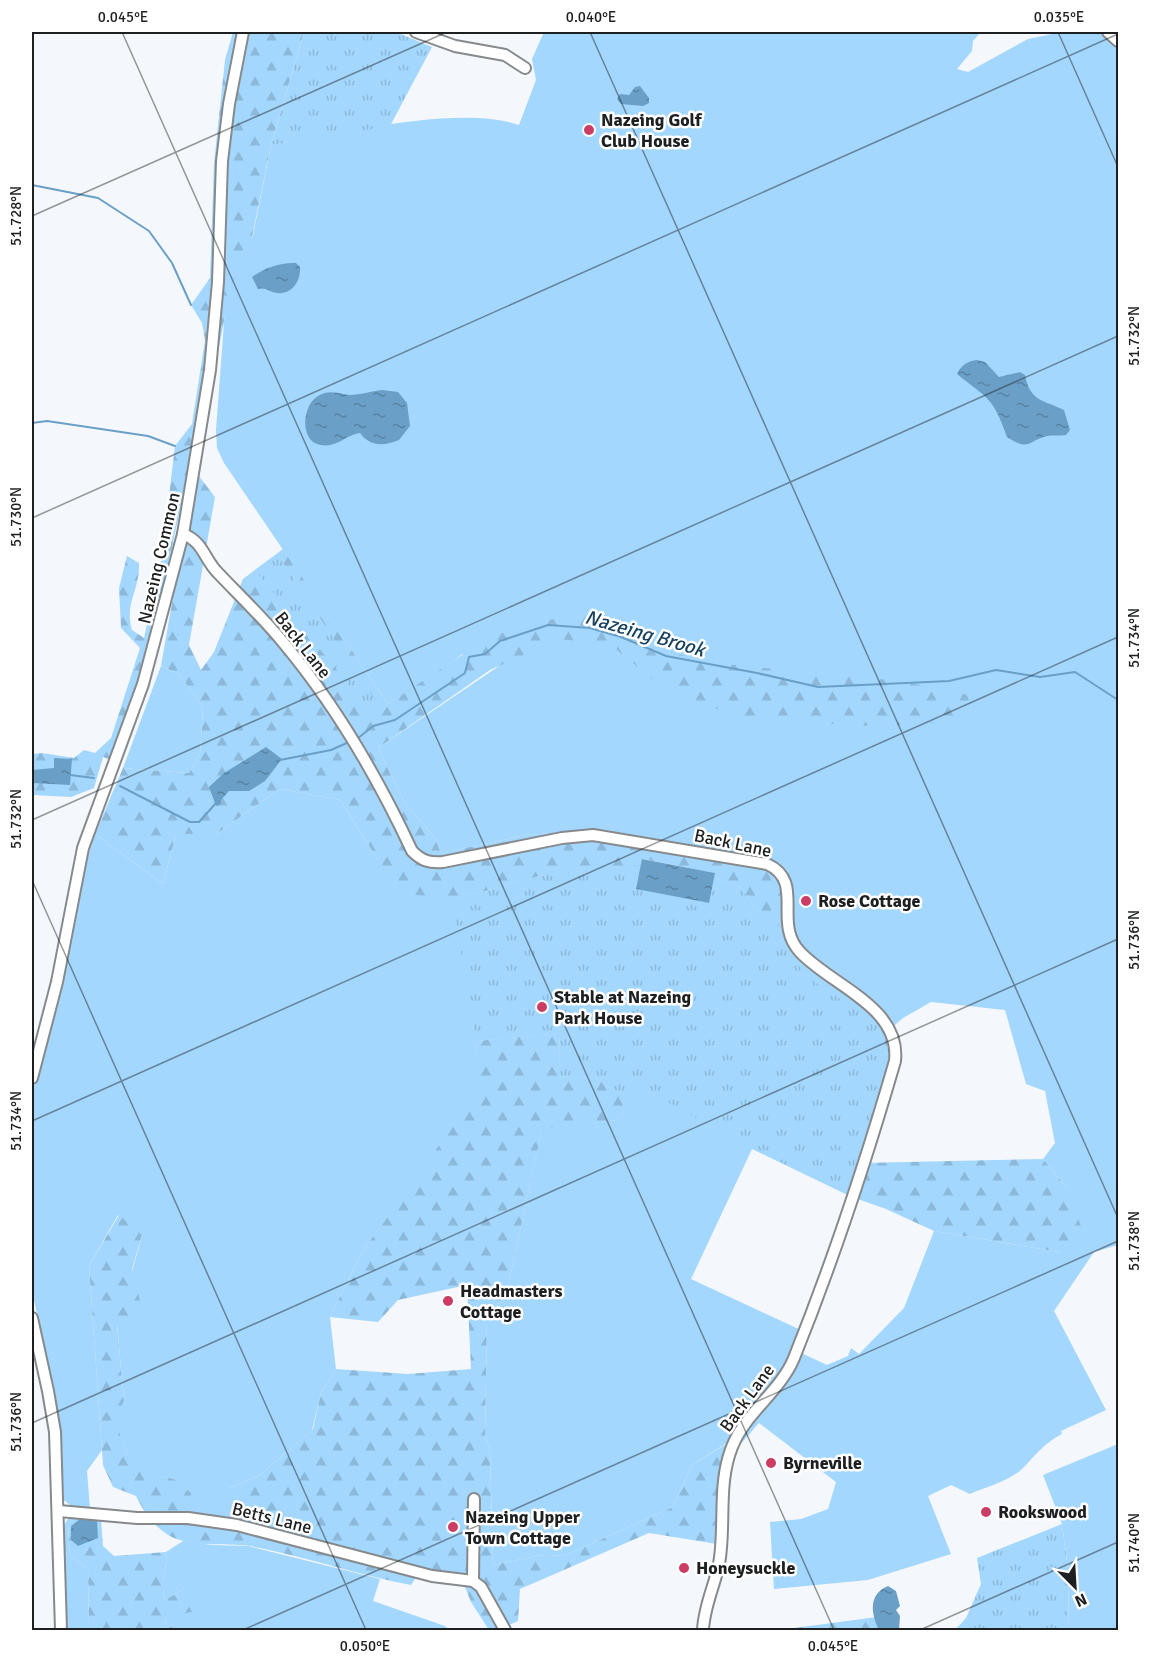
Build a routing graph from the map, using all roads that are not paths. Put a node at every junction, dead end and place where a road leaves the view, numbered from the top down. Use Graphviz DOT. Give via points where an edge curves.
graph roads {
  1 [pos="243,32"];
  2 [pos="416,32"];
  3 [pos="1108,32"];
  4 [pos="1119,41"];
  5 [pos="525,68"];
  6 [pos="183,534"];
  7 [pos="32,1078"];
  8 [pos="32,1318"];
  9 [pos="474,1499"];
  10 [pos="59,1511"];
  11 [pos="473,1581"];
  12 [pos="61,1630"];
  13 [pos="505,1630"];
  14 [pos="703,1630"];
  1 -- 6 [label="street, Nazeing Common" via="222,161 210,370"];
  2 -- 5 [label="street" via="455,46 505,55"];
  3 -- 4 [label="street"];
  6 -- 7 [label="street, Nazeing Common" via="143,684 83,848 57,982"];
  6 -- 14 [label="street, Back Lane" via="202,546 212,567 282,641 317,688 419,859 443,861 592,835 767,864 785,878 786,927 799,951 871,1007 892,1031 897,1046 895,1061 822,1290 783,1379 732,1448 719,1563"];
  8 -- 10 [label="street" via="55,1432"];
  9 -- 11 [label="street"];
  10 -- 11 [label="street, Betts Lane" via="188,1518 237,1525 423,1574"];
  10 -- 12 [label="street"];
  11 -- 13 [label="street" via="481,1587"];
}
